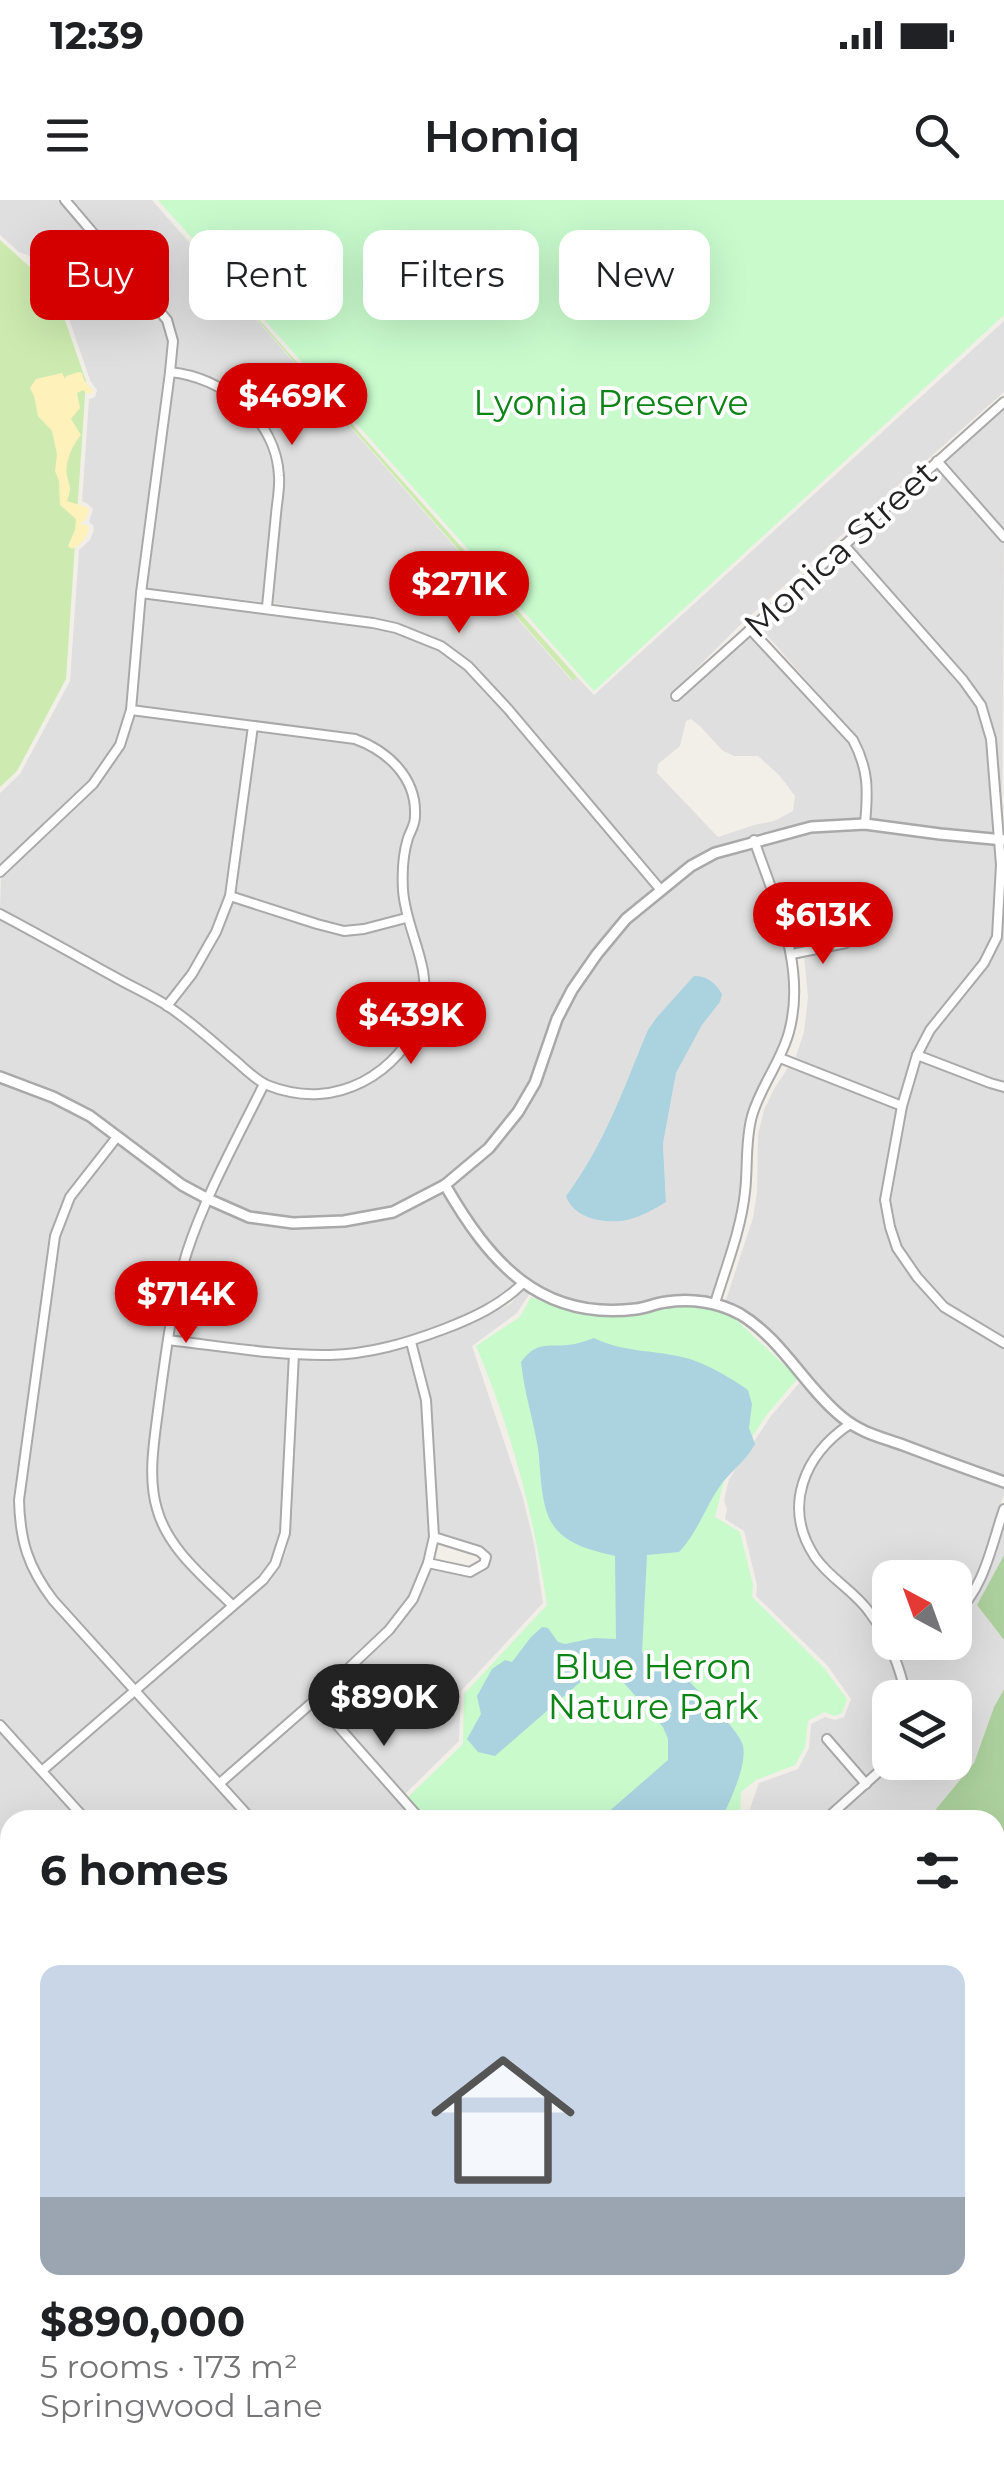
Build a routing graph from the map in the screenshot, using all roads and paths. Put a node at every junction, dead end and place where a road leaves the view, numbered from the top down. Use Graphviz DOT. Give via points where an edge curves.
graph roads {
  1 [pos="65,200"];
  2 [pos="170,372"];
  3 [pos="1004,402"];
  4 [pos="937,461"];
  5 [pos="1004,536"];
  6 [pos="844,544"];
  7 [pos="142,593"];
  8 [pos="266,607"];
  9 [pos="750,629"];
  10 [pos="676,696"];
  11 [pos="131,710"];
  12 [pos="254,726"];
  13 [pos="866,824"];
  14 [pos="754,840"];
  15 [pos="1001,840"];
  16 [pos="0,872"];
  17 [pos="660,889"];
  18 [pos="230,896"];
  19 [pos="0,914"];
  20 [pos="406,918"];
  21 [pos="846,942"];
  22 [pos="792,954"];
  23 [pos="167,1006"];
  24 [pos="917,1055"];
  25 [pos="780,1058"];
  26 [pos="0,1077"];
  27 [pos="264,1084"];
  28 [pos="1004,1087"];
  29 [pos="902,1106"];
  30 [pos="116,1137"];
  31 [pos="445,1186"];
  32 [pos="208,1199"];
  33 [pos="523,1283"];
  34 [pos="715,1303"];
  35 [pos="168,1340"];
  36 [pos="410,1342"];
  37 [pos="1004,1344"];
  38 [pos="294,1354"];
  39 [pos="850,1424"];
  40 [pos="1004,1482"];
  41 [pos="1004,1509"];
  42 [pos="434,1537"];
  43 [pos="428,1563"];
  44 [pos="972,1594"];
  45 [pos="232,1605"];
  46 [pos="872,1616"];
  47 [pos="136,1689"];
  48 [pos="315,1700"];
  49 [pos="0,1725"];
  50 [pos="827,1739"];
  51 [pos="42,1770"];
  52 [pos="872,1778"];
  53 [pos="220,1784"];
  54 [pos="866,1784"];
  55 [pos="77,1810"];
  56 [pos="243,1810"];
  57 [pos="413,1810"];
  58 [pos="837,1810"];
  1 -- 2 [label="street" via="167,320"];
  2 -- 7 [label="street"];
  2 -- 8 [label="street" via="218,384 268,437 280,476"];
  3 -- 4 [label="street, Monica Street"];
  4 -- 5 [label="street"];
  4 -- 6 [label="street, Monica Street"];
  6 -- 9 [label="street, Monica Street"];
  6 -- 15 [label="street" via="980,706 991,739"];
  7 -- 8 [label="street"];
  7 -- 11 [label="street"];
  8 -- 17 [label="street" via="373,622 441,646 508,709"];
  9 -- 10 [label="street, Monica Street"];
  9 -- 13 [label="street" via="853,740 868,788"];
  11 -- 12 [label="street"];
  11 -- 16 [label="street" via="120,745 93,784"];
  12 -- 18 [label="street"];
  12 -- 20 [label="street" via="355,739 388,756 402,772 415,811 402,868"];
  13 -- 14 [label="street" via="811,826"];
  13 -- 15 [label="street"];
  14 -- 17 [label="street" via="715,852"];
  14 -- 22 [label="street"];
  15 -- 24 [label="street" via="997,937"];
  17 -- 31 [label="street" via="626,919 572,990 518,1112"];
  18 -- 20 [label="street" via="344,930"];
  18 -- 23 [label="street" via="192,974"];
  19 -- 23 [label="street"];
  20 -- 27 [label="street" via="423,972 424,1008 406,1045 382,1070 344,1089 318,1094"];
  21 -- 22 [label="street"];
  22 -- 25 [label="street" via="795,993"];
  23 -- 27 [label="street"];
  24 -- 28 [label="street"];
  24 -- 29 [label="street"];
  25 -- 29 [label="street"];
  25 -- 34 [label="street" via="752,1114 740,1218"];
  26 -- 30 [label="street" via="90,1116"];
  27 -- 32 [label="street"];
  29 -- 37 [label="street" via="885,1200 898,1248 944,1308"];
  30 -- 32 [label="street"];
  30 -- 47 [label="street" via="70,1196 55,1236 20,1525 38,1579"];
  31 -- 32 [label="street" via="393,1212 293,1224 249,1217"];
  31 -- 33 [label="street" via="478,1239"];
  32 -- 35 [label="street" via="188,1247"];
  33 -- 34 [label="street" via="599,1310 681,1300"];
  33 -- 36 [label="street" via="469,1320"];
  34 -- 39 [label="street" via="765,1334"];
  35 -- 38 [label="street"];
  35 -- 45 [label="street" via="154,1444 157,1510 172,1543"];
  36 -- 38 [label="street" via="367,1352"];
  36 -- 42 [label="street" via="426,1400"];
  38 -- 45 [label="street" via="286,1534 263,1580"];
  39 -- 40 [label="street"];
  39 -- 46 [label="street" via="818,1451 800,1508 816,1557"];
  41 -- 44 [label="street"];
  42 -- 43 [label="street"];
  42 -- 43 [label="street" via="486,1557 470,1572"];
  43 -- 48 [label="street" via="390,1630"];
  45 -- 47 [label="street"];
  47 -- 51 [label="street"];
  47 -- 53 [label="street"];
  48 -- 53 [label="street"];
  48 -- 57 [label="street"];
  49 -- 51 [label="street"];
  50 -- 54 [label="street"];
  51 -- 55 [label="street"];
  52 -- 54 [label="street"];
  53 -- 56 [label="street"];
  54 -- 58 [label="street"];
}
